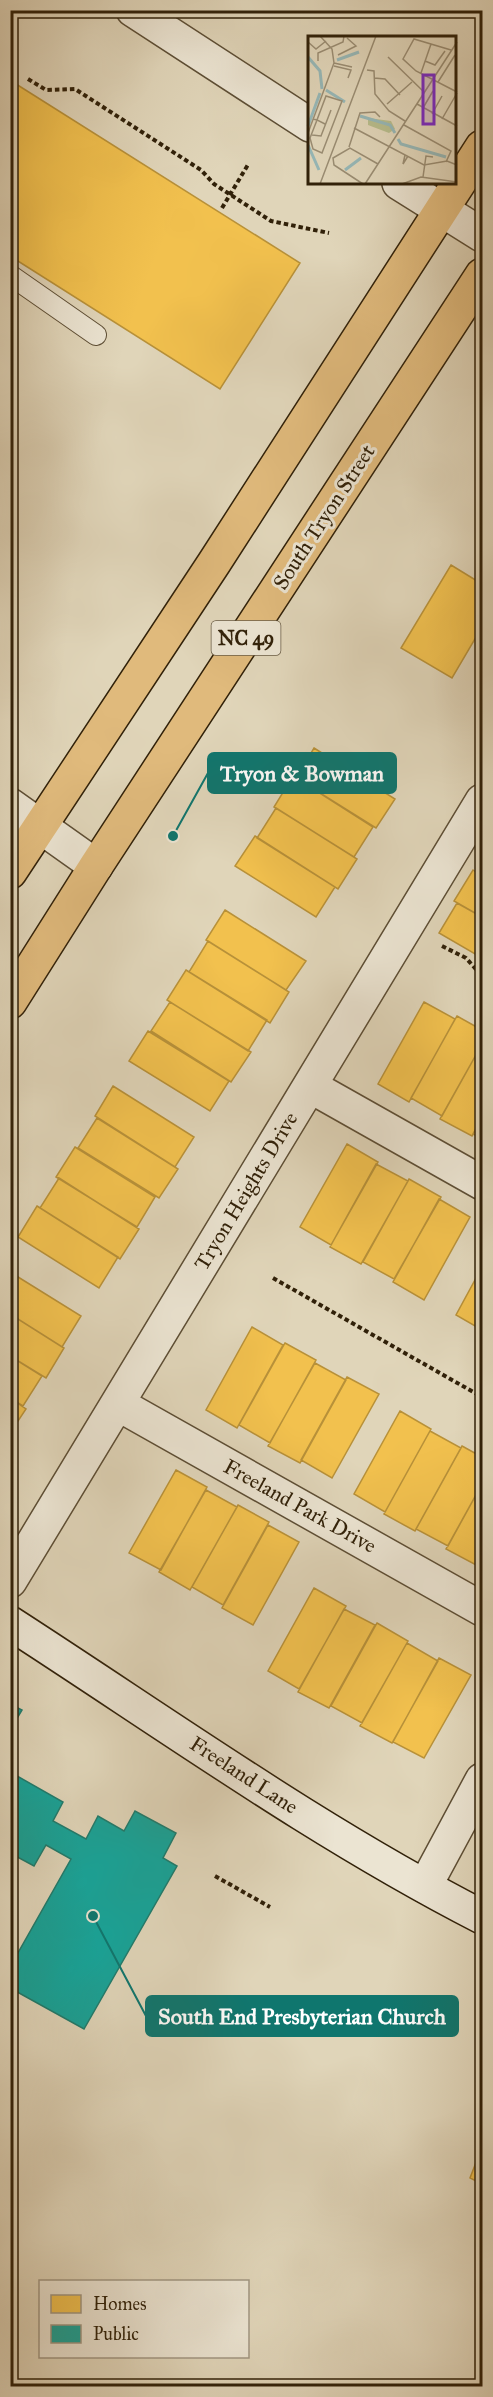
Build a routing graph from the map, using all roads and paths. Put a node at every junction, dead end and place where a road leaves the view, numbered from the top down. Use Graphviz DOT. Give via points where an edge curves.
graph roads {
  1 [pos="133,10"];
  2 [pos="28,79"];
  3 [pos="308,124"];
  4 [pos="483,147"];
  5 [pos="249,163"];
  6 [pos="401,184"];
  7 [pos="230,194"];
  8 [pos="222,208"];
  9 [pos="442,211"];
  10 [pos="329,233"];
  11 [pos="483,235"];
  12 [pos="10,275"];
  13 [pos="483,275"];
  14 [pos="96,335"];
  15 [pos="483,801"];
  16 [pos="10,805"];
  17 [pos="39,826"];
  18 [pos="96,866"];
  19 [pos="10,872"];
  20 [pos="439,944"];
  21 [pos="483,976"];
  22 [pos="10,1002"];
  23 [pos="310,1086"];
  24 [pos="483,1183"];
  25 [pos="273,1278"];
  26 [pos="483,1397"];
  27 [pos="118,1404"];
  28 [pos="10,1581"];
  29 [pos="483,1609"];
  30 [pos="10,1623"];
  31 [pos="483,1780"];
  32 [pos="215,1876"];
  33 [pos="425,1886"];
  34 [pos="270,1907"];
  35 [pos="483,1917"];
  1 -- 3 [label="street"];
  2 -- 7 [label="path" via="46,90 75,89 201,170"];
  4 -- 9 [label="main road, NC 49"];
  5 -- 7 [label="path"];
  6 -- 9 [label="street"];
  7 -- 8 [label="path"];
  7 -- 10 [label="path" via="271,221"];
  9 -- 11 [label="street"];
  9 -- 17 [label="main road, NC 49"];
  12 -- 14 [label="lane"];
  13 -- 18 [label="main road, South Tryon Street / NC 49"];
  15 -- 23 [label="street, Tryon Heights Drive"];
  16 -- 17 [label="street"];
  17 -- 18 [label="street"];
  17 -- 19 [label="main road, NC 49"];
  18 -- 22 [label="main road, South Tryon Street / NC 49"];
  20 -- 21 [label="path" via="466,958"];
  23 -- 24 [label="street"];
  23 -- 27 [label="street, Tryon Heights Drive"];
  25 -- 26 [label="path"];
  27 -- 28 [label="street, Tryon Heights Drive"];
  27 -- 29 [label="street, Freeland Park Drive"];
  30 -- 33 [label="street, Freeland Lane" via="317,1822"];
  31 -- 33 [label="street"];
  32 -- 34 [label="path"];
  33 -- 35 [label="street, Freeland Lane"];
}
